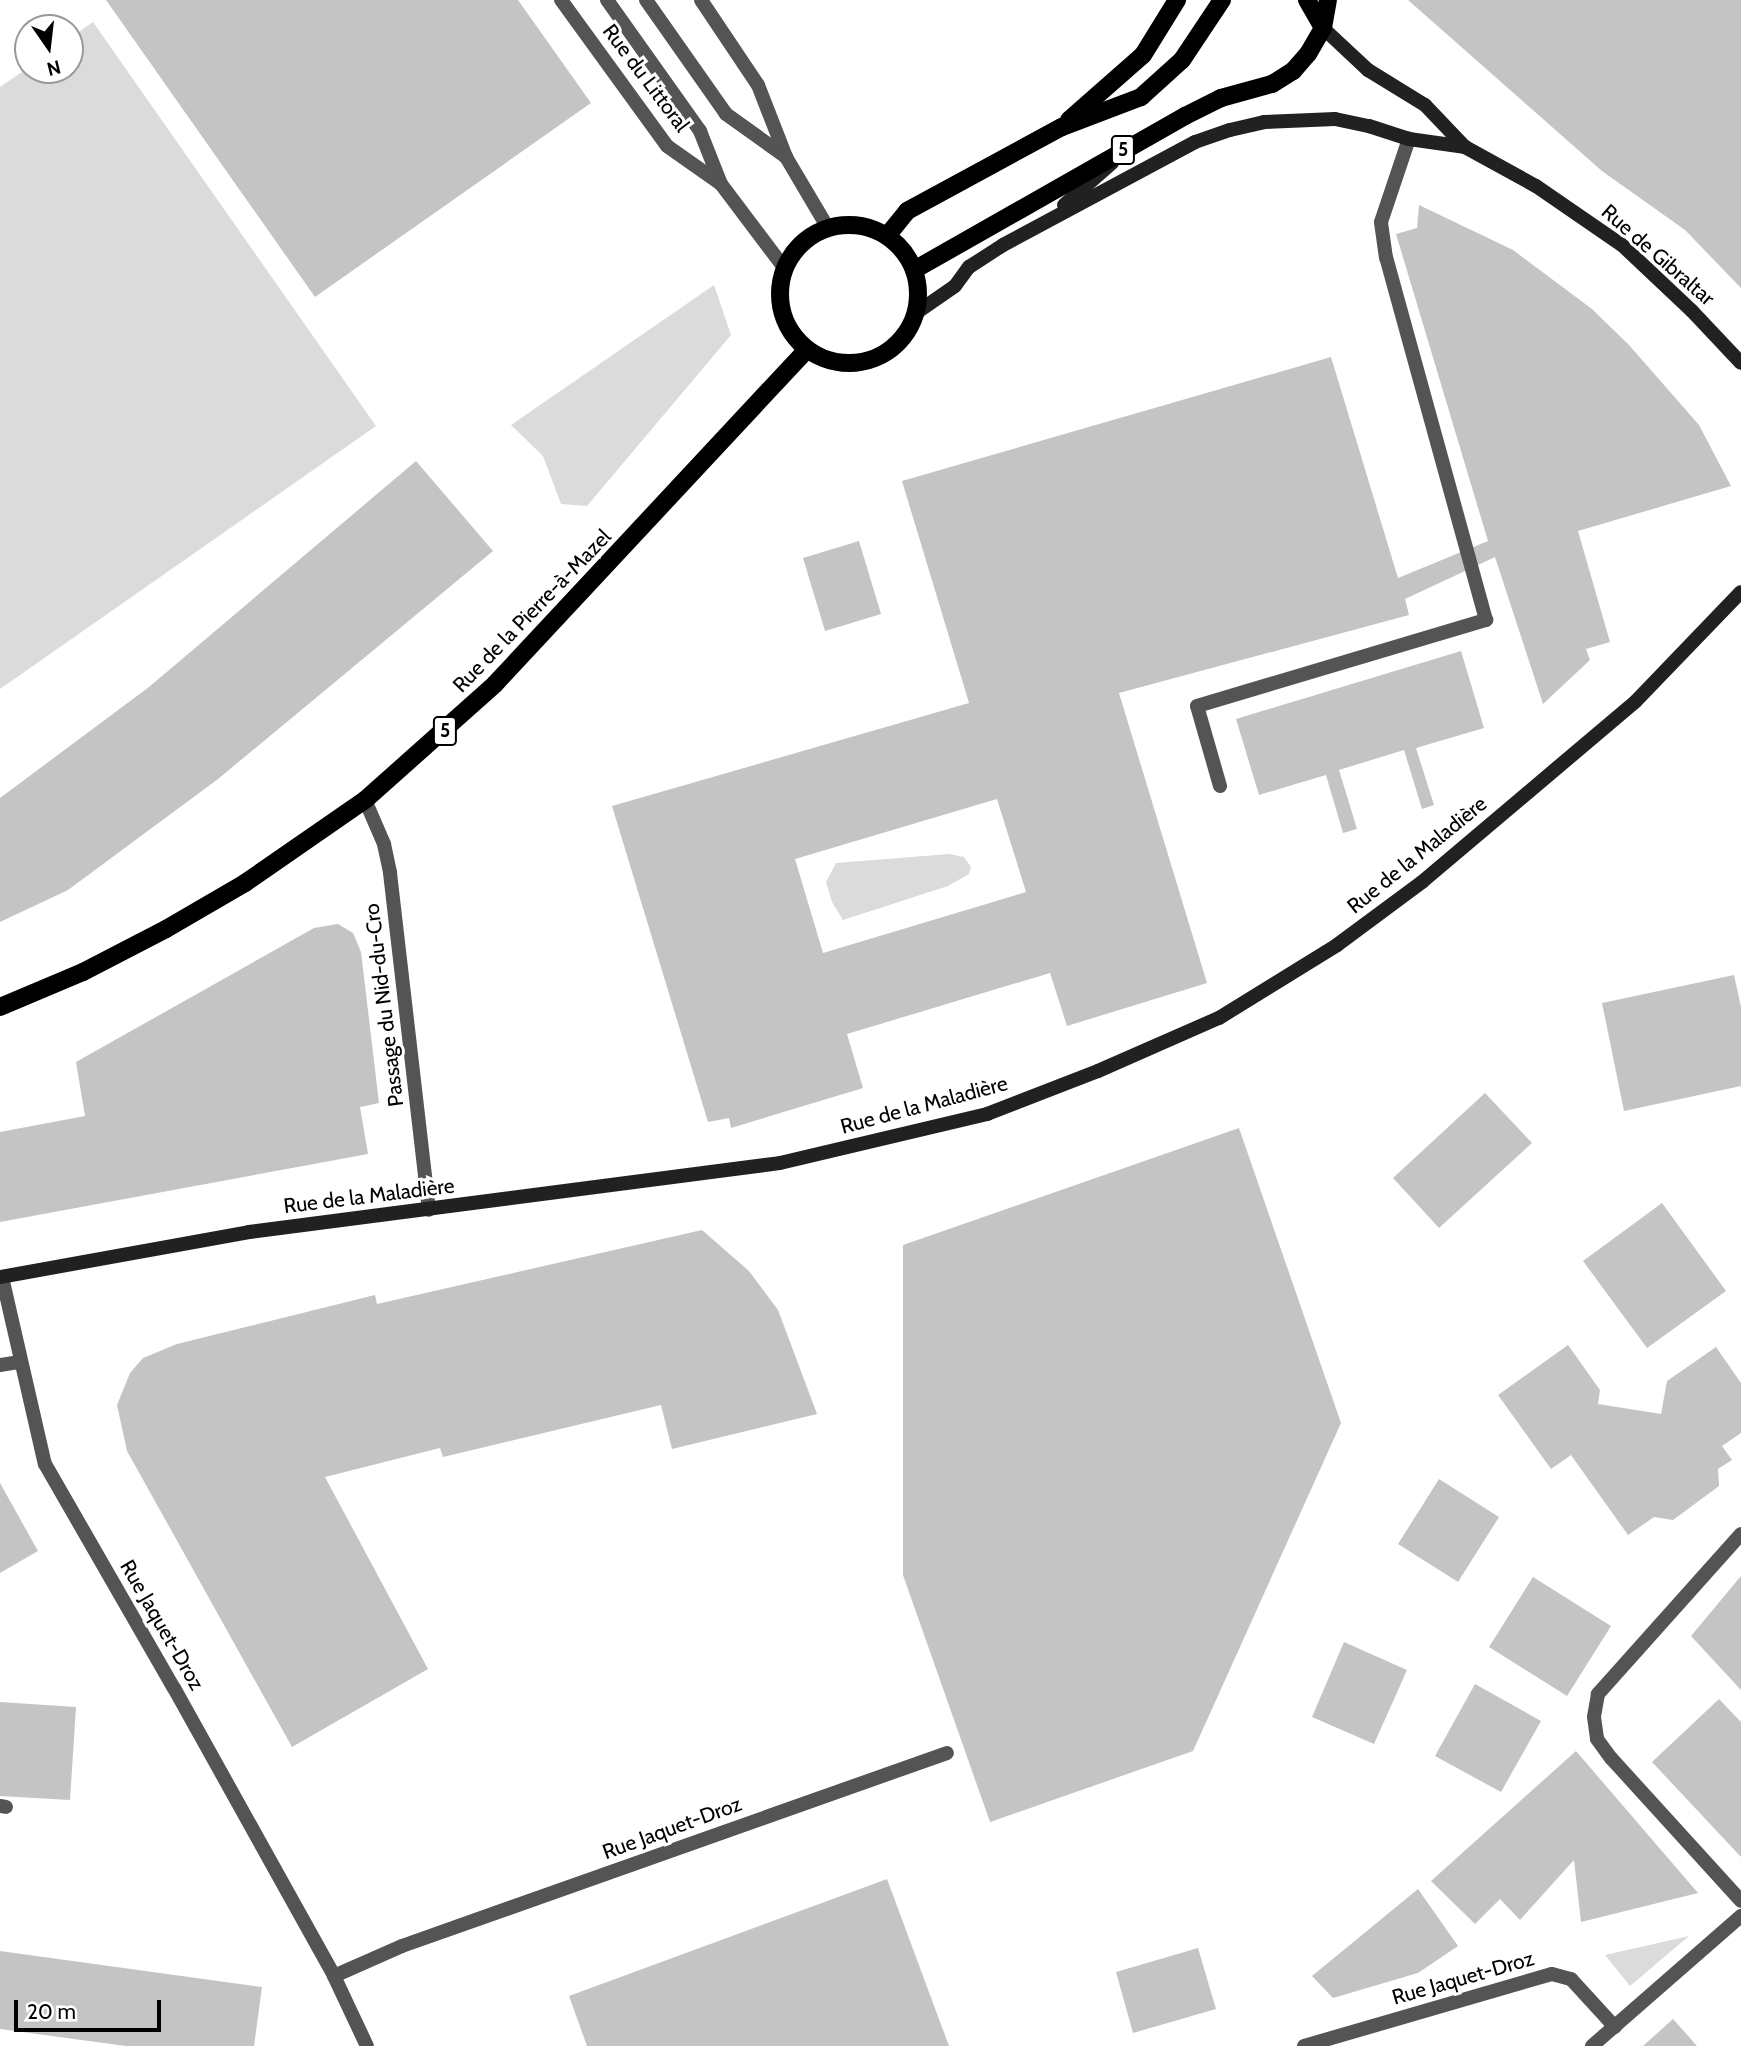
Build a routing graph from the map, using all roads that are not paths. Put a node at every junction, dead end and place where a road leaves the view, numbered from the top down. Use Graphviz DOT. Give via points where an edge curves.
graph roads {
  1 [pos="561,0"];
  2 [pos="607,0"];
  3 [pos="646,0"];
  4 [pos="701,0"];
  5 [pos="1177,0"];
  6 [pos="1222,0"];
  7 [pos="1307,0"];
  8 [pos="1328,0"];
  9 [pos="1322,28"];
  10 [pos="1062,127"];
  11 [pos="1409,139"];
  12 [pos="1136,144"];
  13 [pos="1465,147"];
  14 [pos="786,157"];
  15 [pos="721,184"];
  16 [pos="1041,224"];
  17 [pos="828,229"];
  18 [pos="887,236"];
  19 [pos="785,269"];
  20 [pos="914,270"];
  21 [pos="916,313"];
  22 [pos="807,349"];
  23 [pos="1741,363"];
  24 [pos="1741,592"];
  25 [pos="1220,786"];
  26 [pos="365,800"];
  27 [pos="0,1007"];
  28 [pos="429,1210"];
  29 [pos="1,1277"];
  30 [pos="20,1362"];
  31 [pos="0,1365"];
  32 [pos="1741,1534"];
  33 [pos="947,1753"];
  34 [pos="1741,1901"];
  35 [pos="1741,1916"];
  36 [pos="334,1976"];
  37 [pos="1615,2027"];
  38 [pos="367,2046"];
  39 [pos="1304,2046"];
  40 [pos="1592,2046"];
  1 -- 15 [label="street, Rue du Littoral" via="667,146"];
  2 -- 15 [label="street" via="699,131"];
  3 -- 14 [label="street" via="726,114"];
  4 -- 14 [label="street" via="758,85"];
  5 -- 10 [label="main road" via="1143,55"];
  6 -- 10 [label="main road" via="1164,80 1141,97"];
  7 -- 9 [label="main road"];
  8 -- 9 [label="main road, 5"];
  9 -- 12 [label="main road, 5" via="1293,71 1272,84 1221,98"];
  9 -- 13 [label="street, Rue de Gibraltar" via="1368,70 1425,105"];
  10 -- 18 [label="main road" via="907,211"];
  11 -- 13 [label="street, Rue de Gibraltar"];
  11 -- 16 [label="street, Rue de Gibraltar" via="1335,119 1264,122 1195,142"];
  11 -- 25 [label="street" via="1381,222 1386,258 1486,620 1197,706"];
  12 -- 16 [label="street"];
  12 -- 20 [label="main road, 5"];
  13 -- 23 [label="street, Rue de Gibraltar" via="1536,186 1622,245"];
  14 -- 17 [label="street"];
  15 -- 19 [label="street, Rue du Littoral"];
  16 -- 21 [label="street" via="969,267 955,286"];
  17 -- 18 [label="main road" via="848,225"];
  17 -- 19 [label="main road" via="803,242"];
  18 -- 20 [label="main road"];
  19 -- 22 [label="main road" via="780,287 786,324"];
  20 -- 21 [label="main road" via="919,299"];
  21 -- 22 [label="main road" via="897,345 864,362 827,360"];
  22 -- 26 [label="main road, Rue de la Pierre-à-Mazel / 5" via="495,684"];
  24 -- 28 [label="street, Rue de la Maladière" via="1636,701 1422,882 1337,945 1208,1024 987,1114 883,1141 780,1163"];
  26 -- 27 [label="main road, Rue de la Pierre-à-Mazel / 5" via="245,883 166,929 83,972"];
  26 -- 28 [label="street, Passage du Nid-du-Cro" via="384,844 390,873"];
  28 -- 29 [label="street, Rue de la Maladière" via="248,1232"];
  29 -- 30 [label="street, Rue Jaquet-Droz"];
  30 -- 31 [label="street"];
  30 -- 36 [label="street, Rue Jaquet-Droz" via="45,1464"];
  32 -- 34 [label="street" via="1598,1695 1594,1717 1597,1739 1611,1758"];
  33 -- 36 [label="street, Rue Jaquet-Droz" via="415,1942"];
  35 -- 37 [label="street"];
  36 -- 38 [label="street, Rue Jaquet-Droz"];
  37 -- 39 [label="street, Rue Jaquet-Droz" via="1571,1979 1552,1974"];
  37 -- 40 [label="street"];
}
